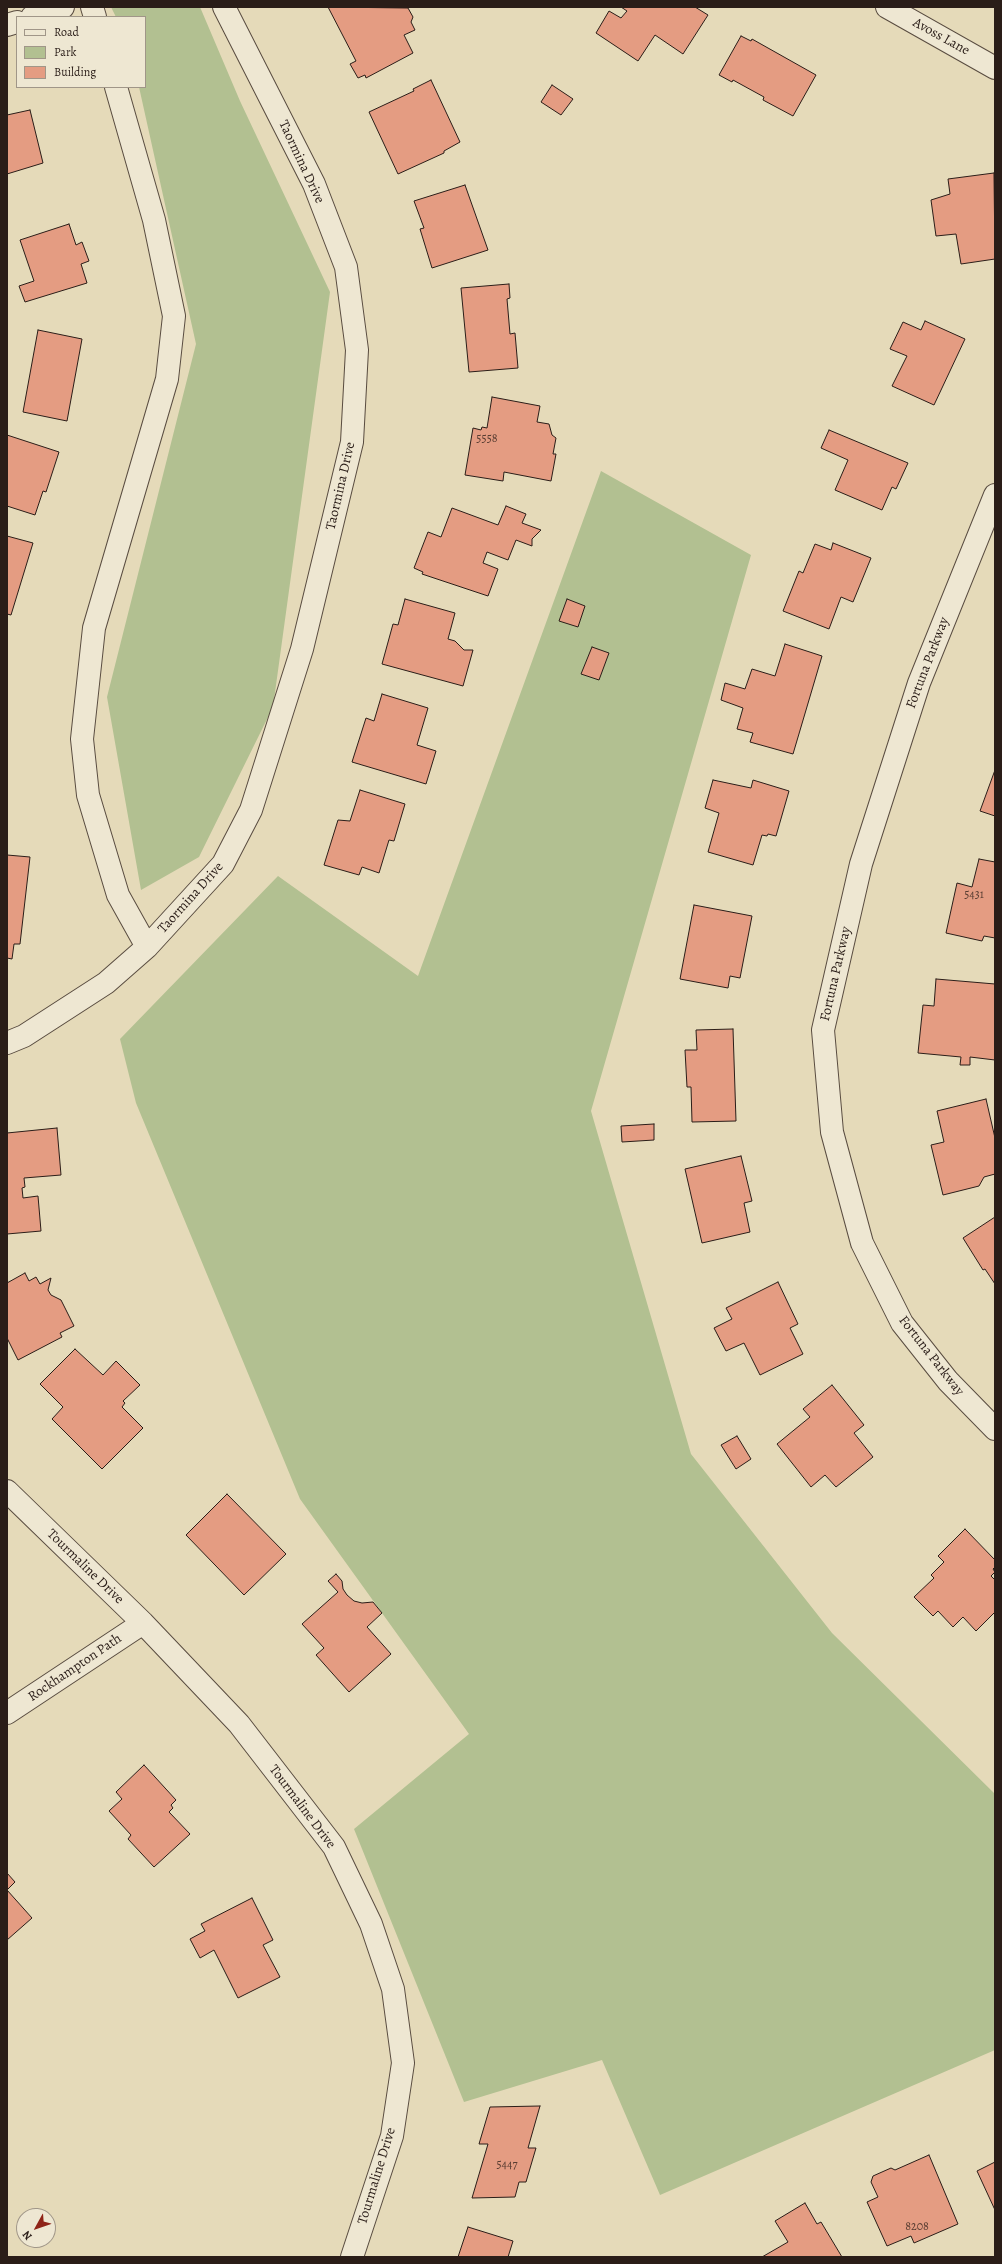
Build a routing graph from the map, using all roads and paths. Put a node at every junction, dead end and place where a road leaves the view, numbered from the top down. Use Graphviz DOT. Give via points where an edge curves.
graph roads {
  1 [pos="63,7"];
  2 [pos="224,7"];
  3 [pos="886,7"];
  4 [pos="35,16"];
  5 [pos="995,68"];
  6 [pos="116,88"];
  7 [pos="995,494"];
  8 [pos="147,947"];
  9 [pos="7,1043"];
  10 [pos="995,1430"];
  11 [pos="7,1491"];
  12 [pos="143,1623"];
  13 [pos="7,1713"];
  14 [pos="352,2257"];
  1 -- 4 [label="street"];
  2 -- 8 [label="street, Taormina Drive" via="314,184 346,267 357,350 352,442 302,649 251,810 223,864"];
  3 -- 5 [label="street, Avoss Lane"];
  6 -- 8 [label="street, Taormina Drive" via="154,220 174,316 167,379 94,628 82,739 88,795 118,895"];
  7 -- 10 [label="street, Fortuna Parkway" via="918,682 861,864 824,1030 832,1132 862,1243 902,1323 948,1381"];
  8 -- 9 [label="street, Taormina Drive" via="106,983 24,1036"];
  11 -- 12 [label="street, Tourmaline Drive"];
  12 -- 13 [label="street, Rockhampton Path"];
  12 -- 14 [label="street, Tourmaline Drive" via="239,1724 334,1847 371,1924 391,1981 403,2064 392,2136"];
}
